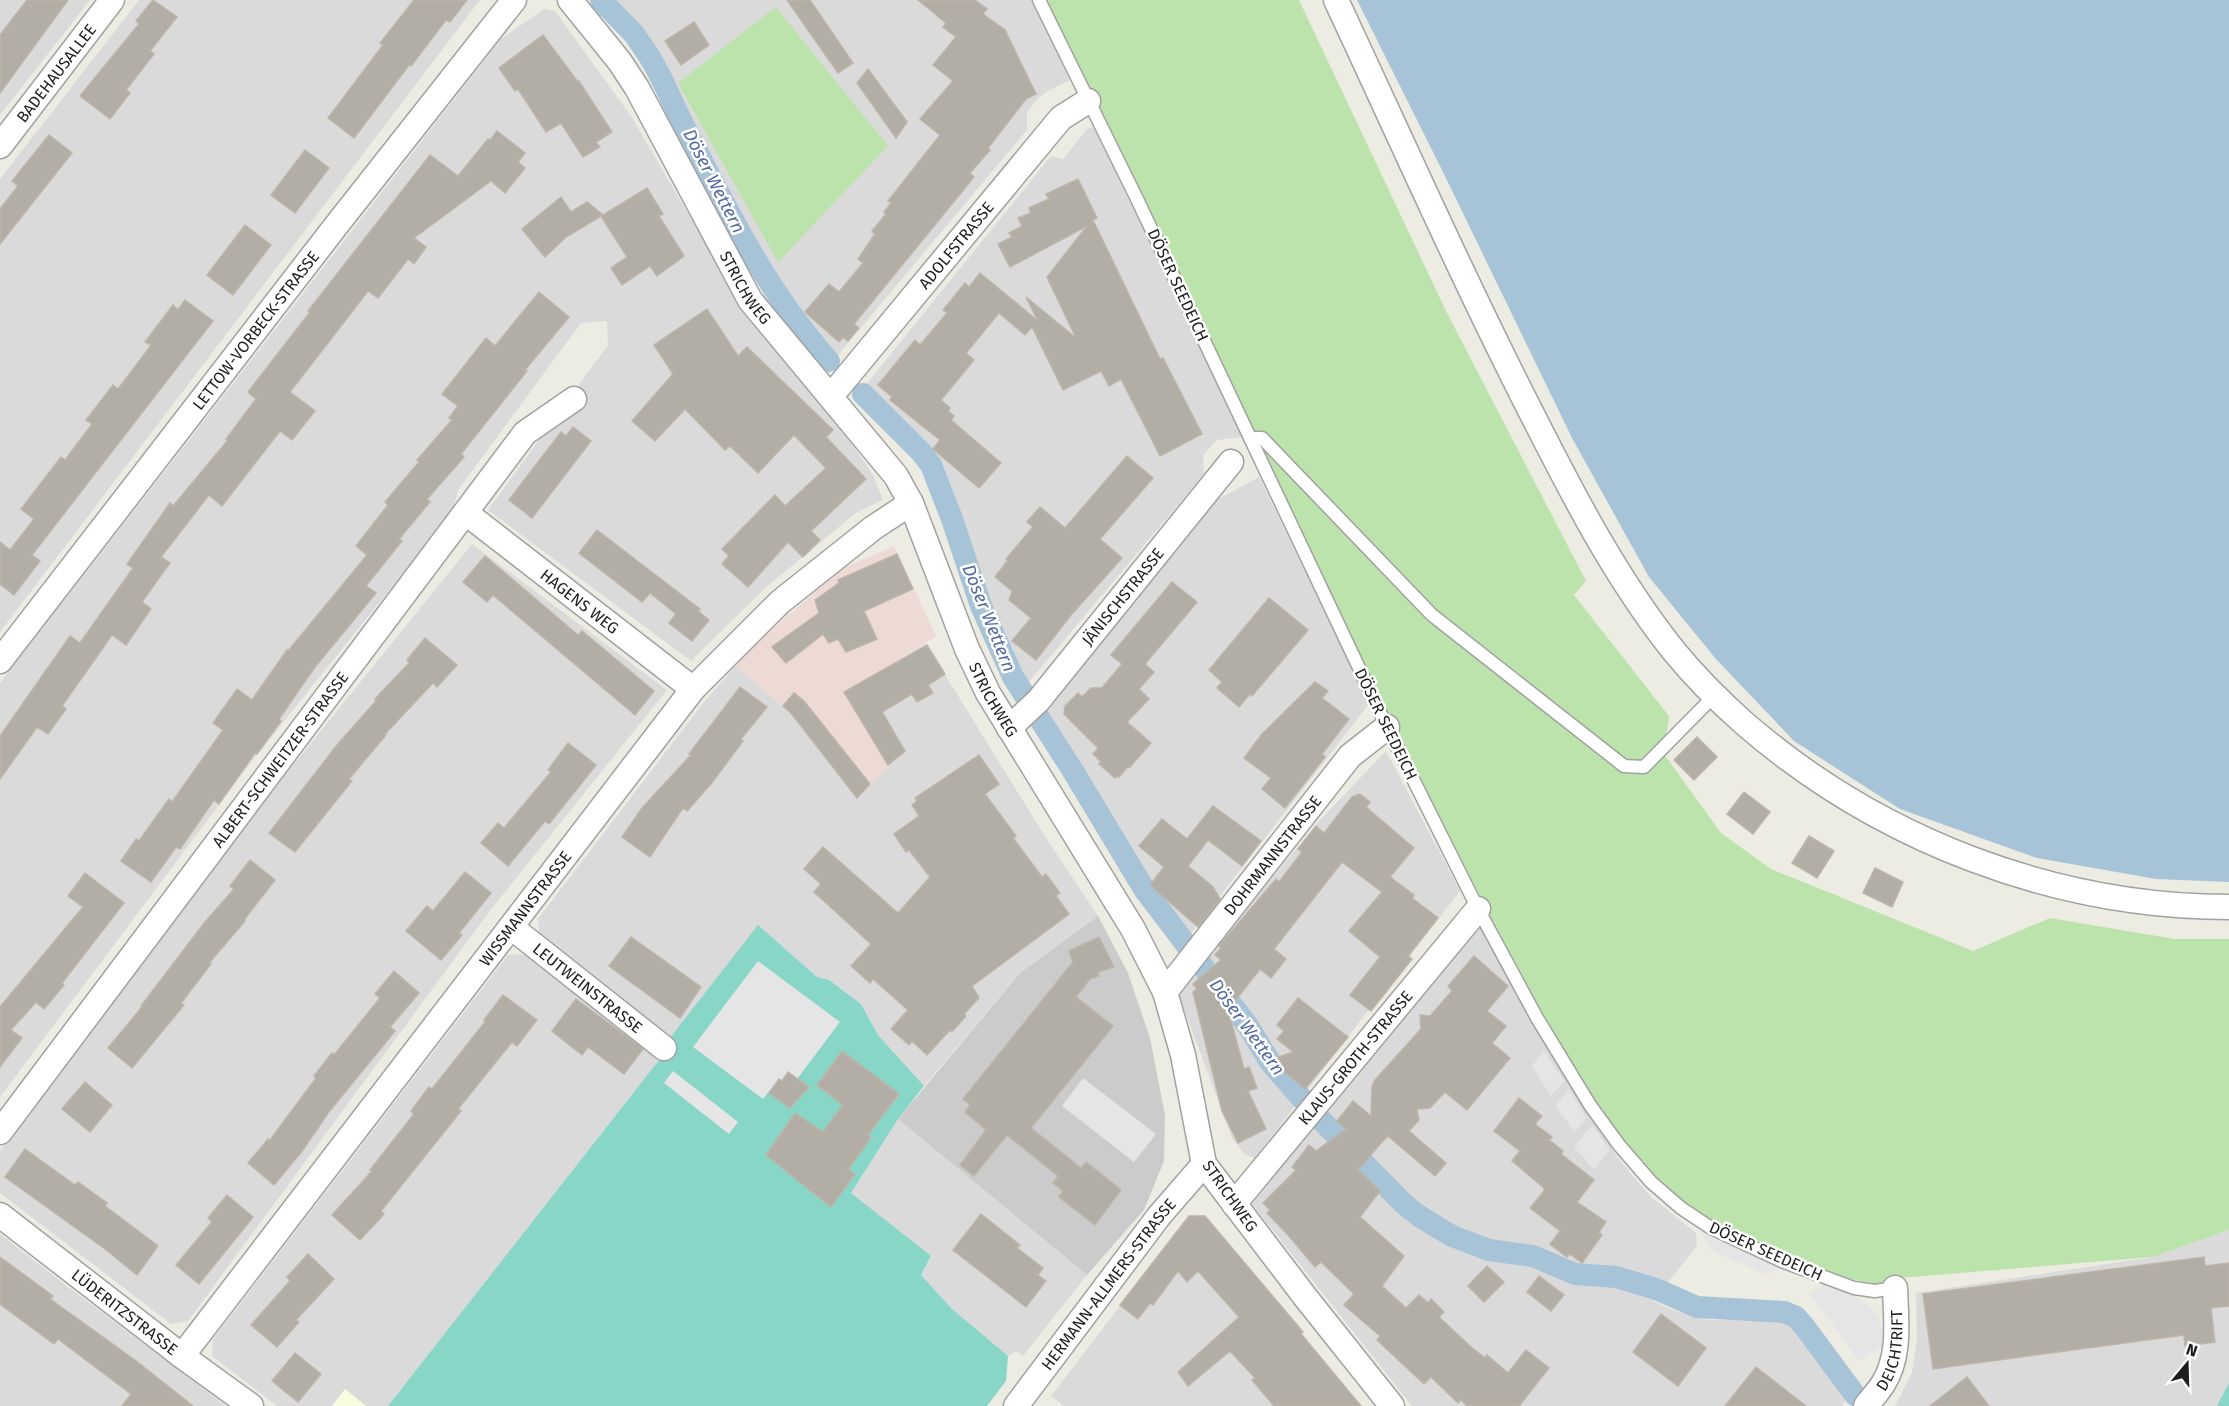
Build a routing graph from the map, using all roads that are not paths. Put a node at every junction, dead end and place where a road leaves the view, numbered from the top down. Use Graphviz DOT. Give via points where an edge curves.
graph roads {
  1 [pos="112,0"];
  2 [pos="514,0"];
  3 [pos="570,0"];
  4 [pos="1039,0"];
  5 [pos="1336,0"];
  6 [pos="1088,101"];
  7 [pos="0,146"];
  8 [pos="831,396"];
  9 [pos="574,399"];
  10 [pos="1250,438"];
  11 [pos="1231,462"];
  12 [pos="911,503"];
  13 [pos="466,513"];
  14 [pos="0,661"];
  15 [pos="693,689"];
  16 [pos="1714,696"];
  17 [pos="1025,714"];
  18 [pos="1387,727"];
  19 [pos="2229,907"];
  20 [pos="1478,909"];
  21 [pos="511,927"];
  22 [pos="1165,992"];
  23 [pos="664,1048"];
  24 [pos="0,1132"];
  25 [pos="1204,1164"];
  26 [pos="1234,1204"];
  27 [pos="0,1215"];
  28 [pos="1895,1288"];
  29 [pos="182,1356"];
  30 [pos="251,1406"];
  31 [pos="1016,1406"];
  32 [pos="1392,1406"];
  33 [pos="1866,1406"];
  1 -- 7 [label="street, BADEHAUSALLEE"];
  2 -- 14 [label="street, LETTOW-VORBECK-STRASSE"];
  3 -- 8 [label="street, STRICHWEG" via="637,88 750,300"];
  4 -- 6 [label="lane, DÖSER SEEDEICH"];
  5 -- 16 [label="street" via="1499,350 1581,511 1615,569 1667,642"];
  6 -- 8 [label="street, ADOLFSTRASSE" via="1061,118"];
  6 -- 10 [label="lane, DÖSER SEEDEICH"];
  8 -- 12 [label="street, STRICHWEG" via="894,472"];
  9 -- 13 [label="street, ALBERT-SCHWEITZER-STRASSE" via="525,433"];
  10 -- 16 [label="lane" via="1262,438 1432,615 1624,766 1644,767"];
  10 -- 18 [label="lane, DÖSER SEEDEICH"];
  11 -- 17 [label="street, JÄNISCHSTRASSE"];
  12 -- 15 [label="street, WISSMANNSTRASSE" via="780,602"];
  12 -- 17 [label="street, STRICHWEG" via="967,650 988,693"];
  13 -- 15 [label="street, HAGENS WEG"];
  13 -- 24 [label="street, ALBERT-SCHWEITZER-STRASSE"];
  15 -- 21 [label="street, WISSMANNSTRASSE"];
  16 -- 19 [label="street" via="1819,781 1872,813 1938,845 2005,870 2090,892"];
  17 -- 22 [label="street, STRICHWEG"];
  18 -- 20 [label="lane, DÖSER SEEDEICH"];
  18 -- 22 [label="street, DOHRMANNSTRASSE" via="1350,756"];
  20 -- 26 [label="street, KLAUS-GROTH-STRASSE"];
  20 -- 28 [label="lane, DÖSER SEEDEICH" via="1590,1105 1651,1182 1711,1228 1784,1262 1854,1288"];
  21 -- 23 [label="street, LEUTWEINSTRASSE"];
  21 -- 29 [label="street, WISSMANNSTRASSE"];
  22 -- 25 [label="street, STRICHWEG" via="1183,1055"];
  25 -- 26 [label="street, STRICHWEG"];
  25 -- 31 [label="street, HERMANN-ALLMERS-STRASSE" via="1159,1216"];
  26 -- 32 [label="street, STRICHWEG"];
  27 -- 29 [label="street, LÜDERITZSTRASSE"];
  28 -- 33 [label="street, DEICHTRIFT" via="1893,1363"];
  29 -- 30 [label="street, LÜDERITZSTRASSE"];
}
